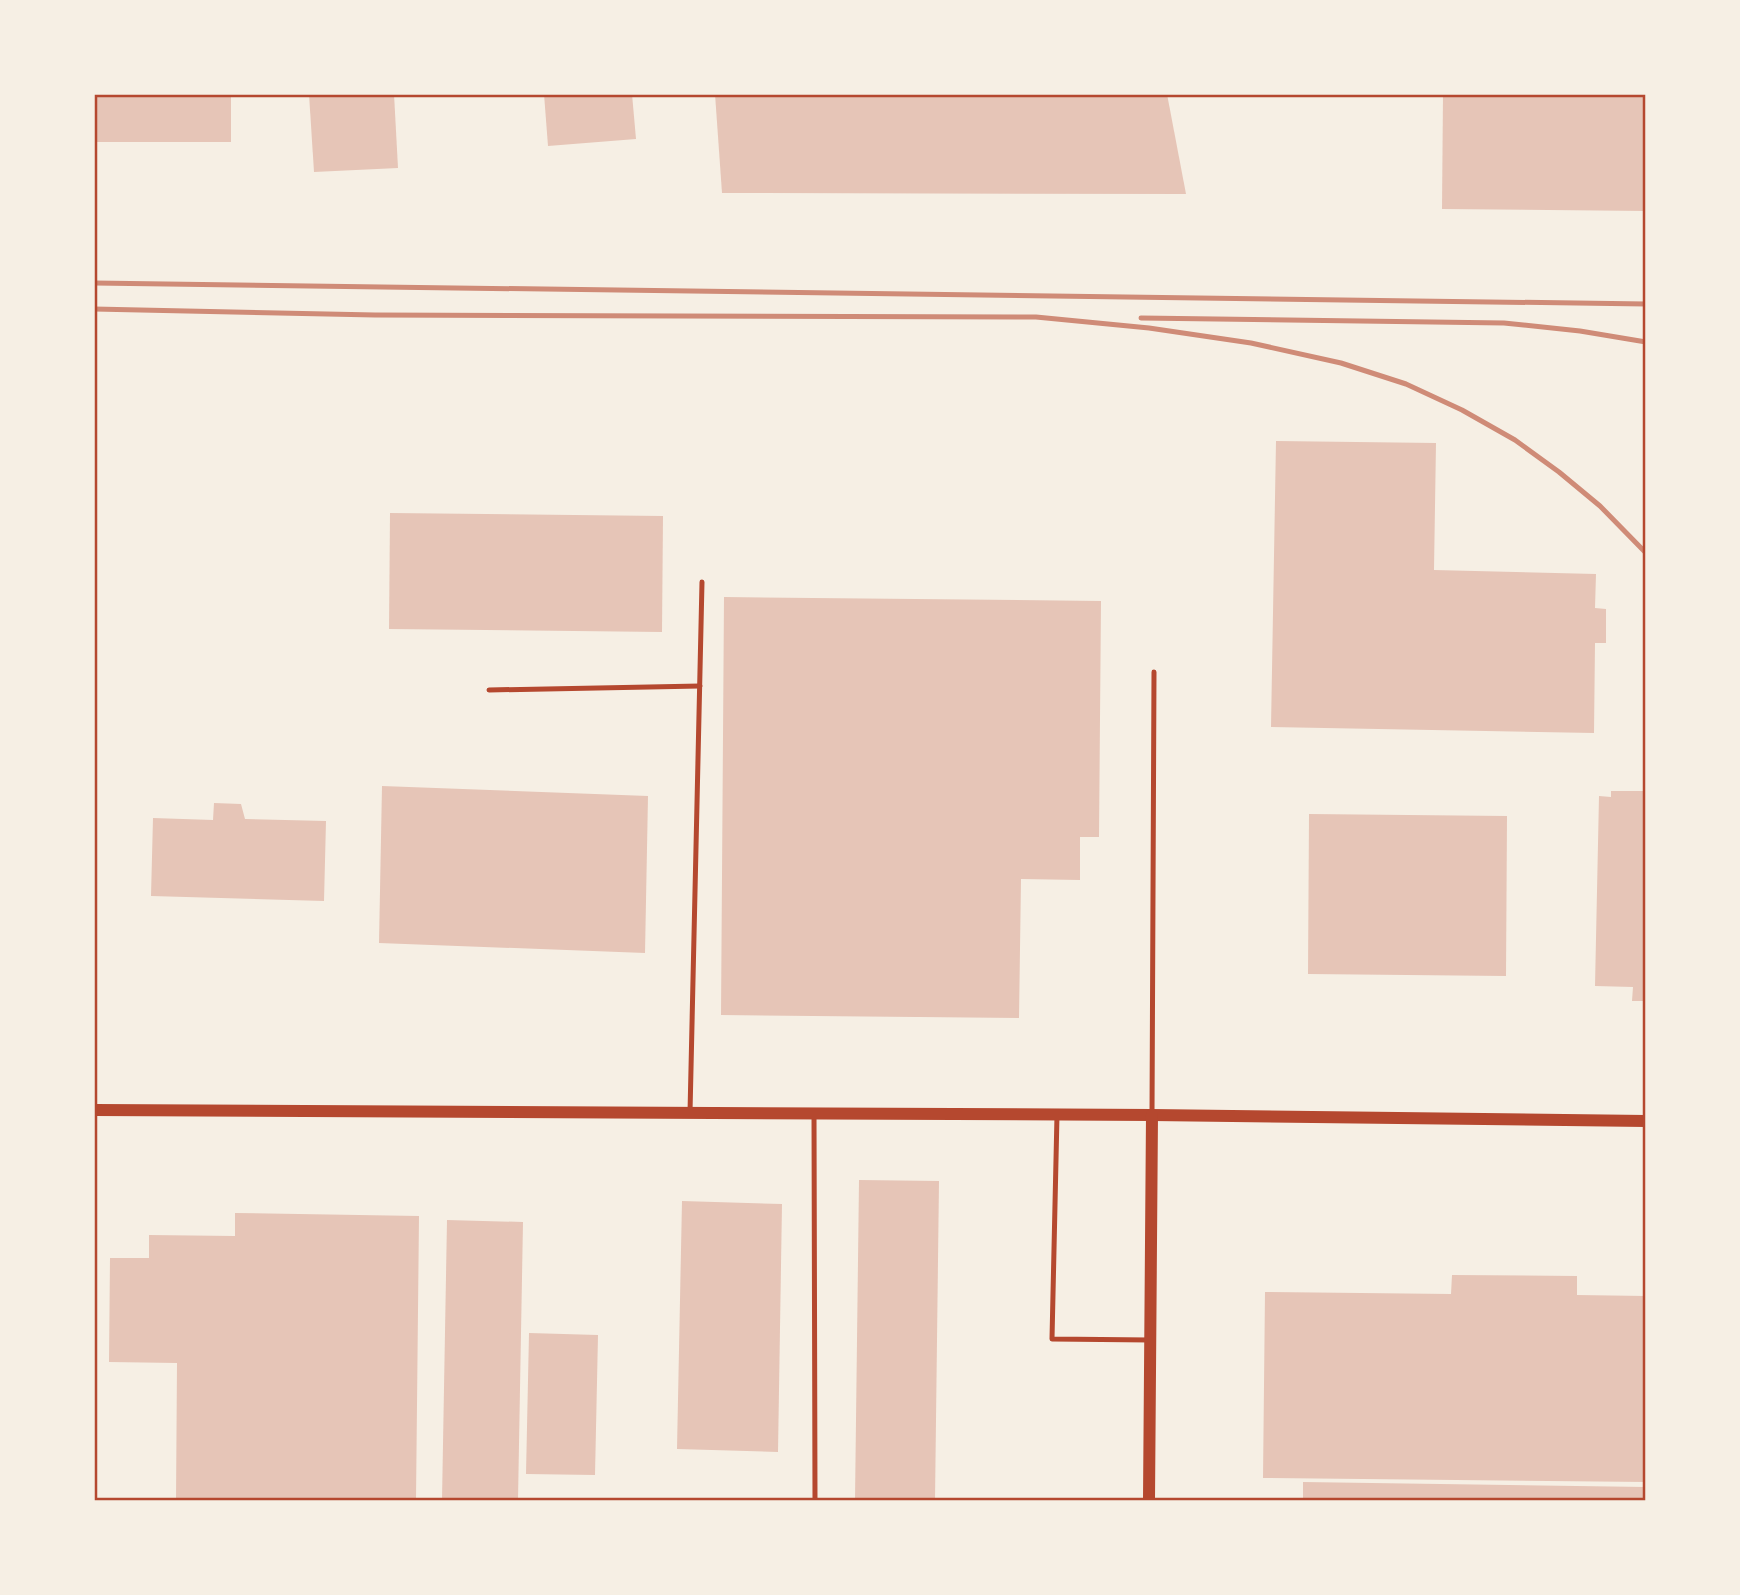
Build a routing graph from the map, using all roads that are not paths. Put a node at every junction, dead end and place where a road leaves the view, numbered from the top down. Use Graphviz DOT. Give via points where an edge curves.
graph roads {
  1 [pos="702,582"];
  2 [pos="1154,671"];
  3 [pos="700,686"];
  4 [pos="489,690"];
  5 [pos="94,1110"];
  6 [pos="690,1113"];
  7 [pos="814,1114"];
  8 [pos="1056,1115"];
  9 [pos="1152,1115"];
  10 [pos="1646,1121"];
  11 [pos="1150,1340"];
  12 [pos="815,1500"];
  13 [pos="1149,1500"];
  1 -- 3 [label="lane"];
  2 -- 9 [label="lane"];
  3 -- 4 [label="lane"];
  3 -- 6 [label="lane"];
  5 -- 6 [label="street"];
  6 -- 7 [label="street"];
  7 -- 8 [label="street"];
  7 -- 12 [label="lane"];
  8 -- 9 [label="street"];
  8 -- 11 [label="lane" via="1052,1339"];
  9 -- 10 [label="street"];
  9 -- 11 [label="street"];
  11 -- 13 [label="street"];
}
